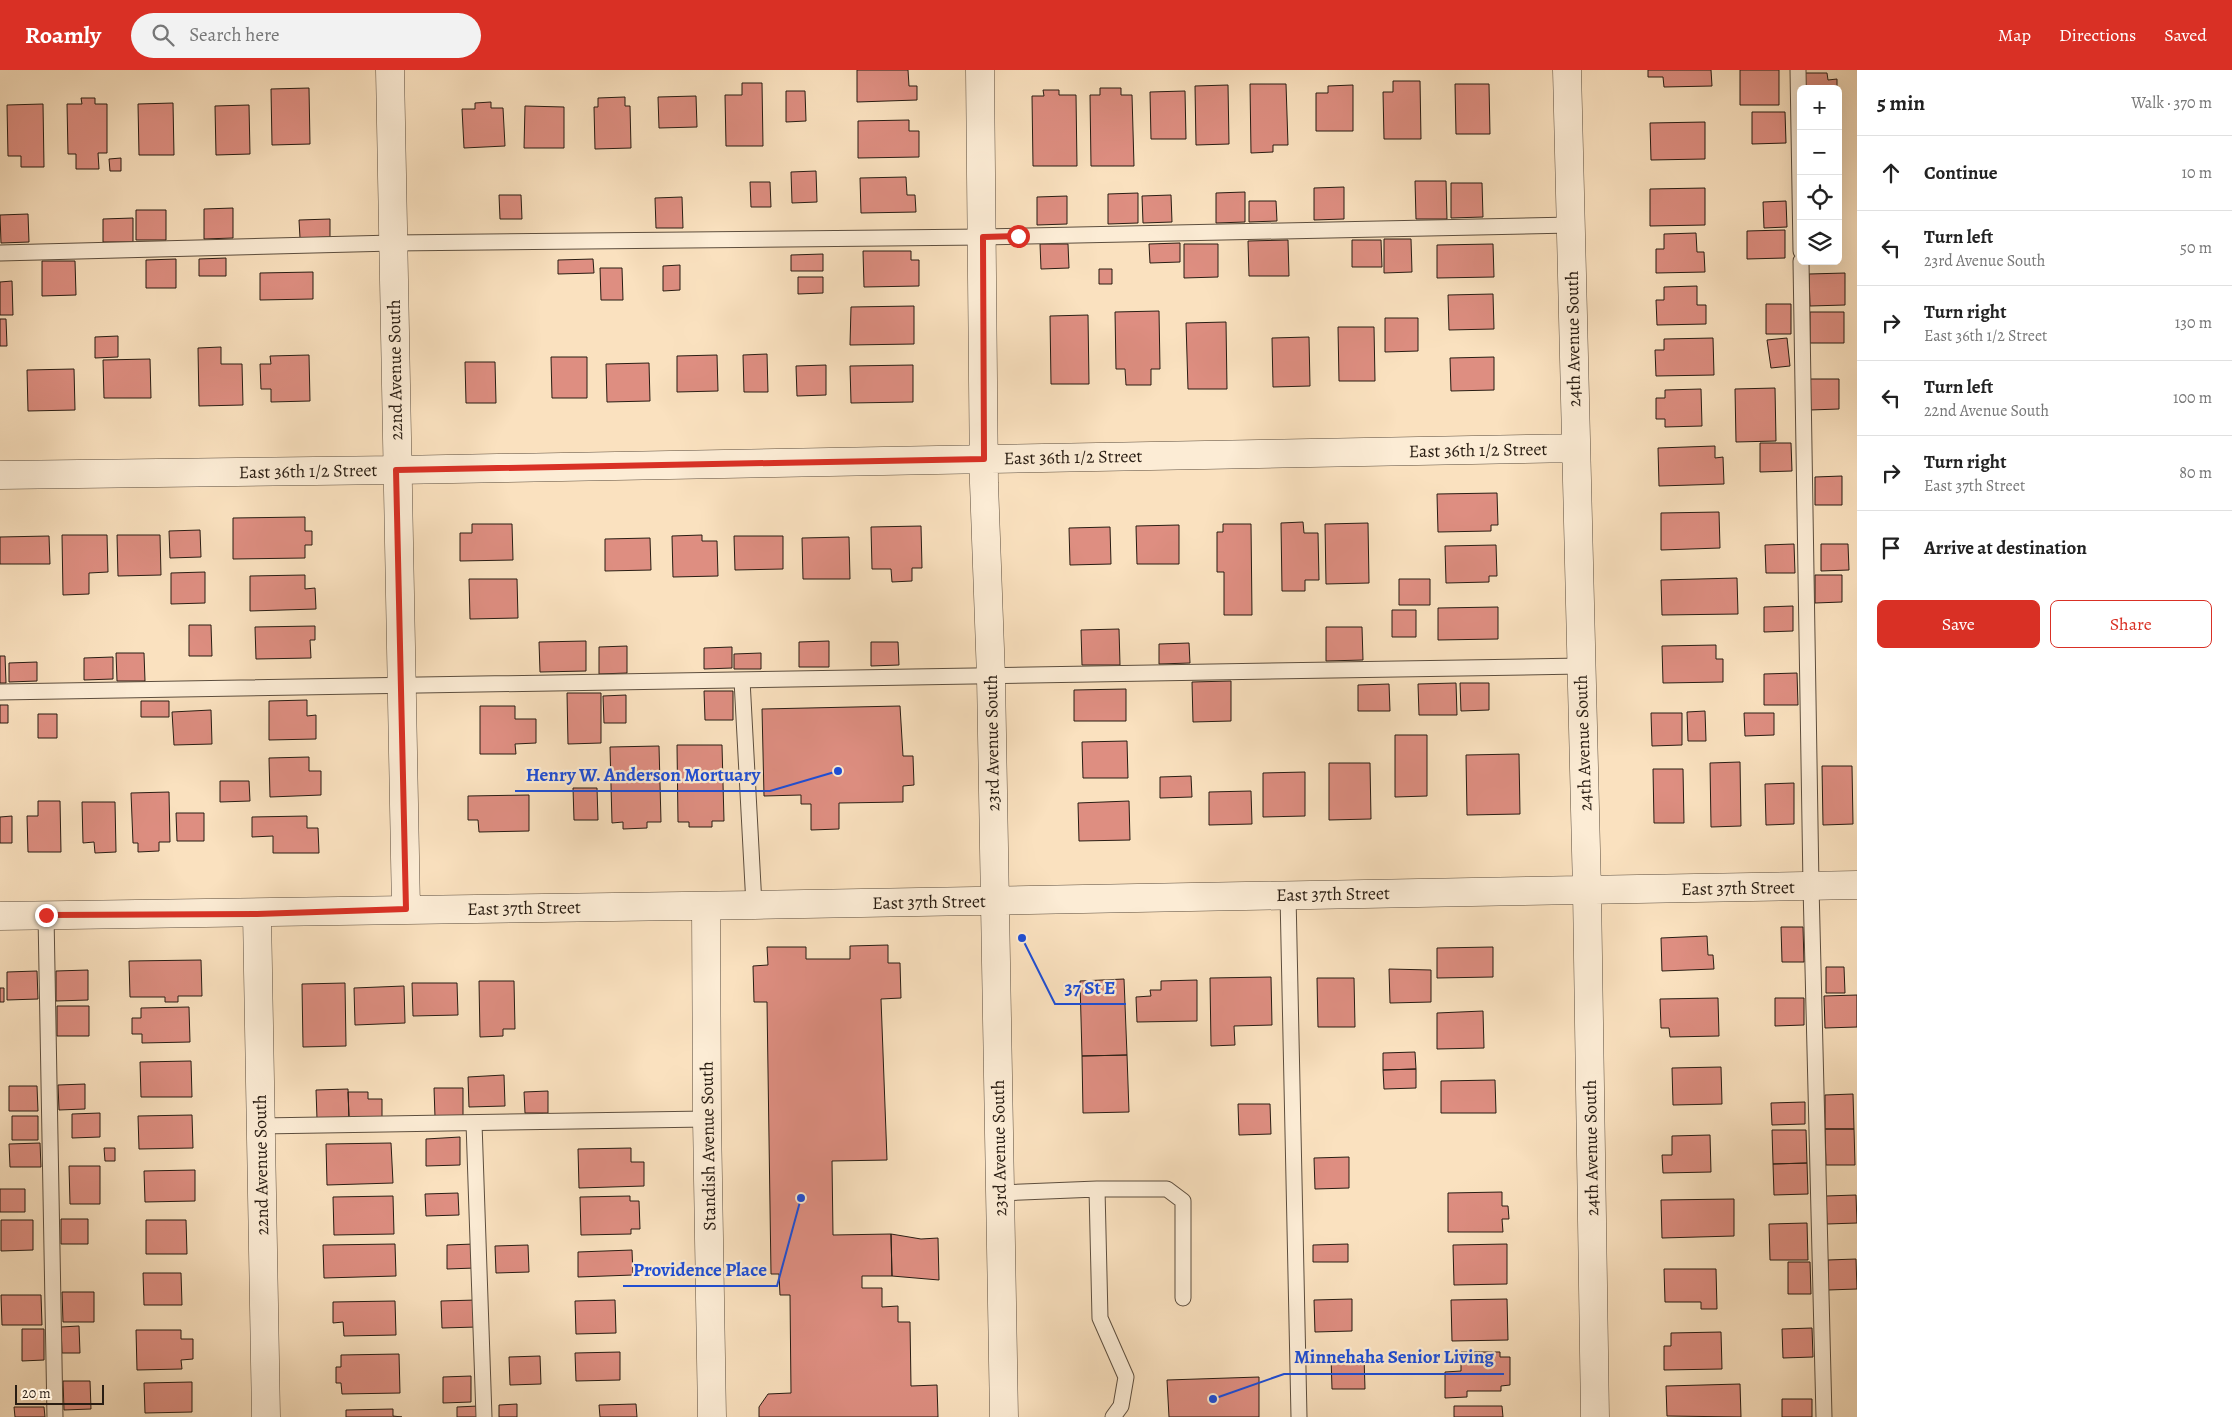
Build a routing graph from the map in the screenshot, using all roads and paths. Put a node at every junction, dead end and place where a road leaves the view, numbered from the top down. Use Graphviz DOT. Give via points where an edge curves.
graph roads {
  1 [pos="390,70"];
  2 [pos="980,70"];
  3 [pos="1567,70"];
  4 [pos="1798,70"];
  5 [pos="1800,220"];
  6 [pos="1571,225"];
  7 [pos="983,237"];
  8 [pos="393,243"];
  9 [pos="0,253"];
  10 [pos="1801,265"];
  11 [pos="1576,448"];
  12 [pos="984,459"];
  13 [pos="396,470"];
  14 [pos="0,475"];
  15 [pos="1581,666"];
  16 [pos="991,677"];
  17 [pos="742,680"];
  18 [pos="401,686"];
  19 [pos="0,692"];
  20 [pos="1857,885"];
  21 [pos="1811,886"];
  22 [pos="1587,891"];
  23 [pos="1288,895"];
  24 [pos="994,901"];
  25 [pos="754,905"];
  26 [pos="706,906"];
  27 [pos="406,909"];
  28 [pos="257,914"];
  29 [pos="46,915"];
  30 [pos="0,916"];
  31 [pos="707,1119"];
  32 [pos="474,1123"];
  33 [pos="260,1126"];
  34 [pos="1097,1189"];
  35 [pos="1000,1193"];
  36 [pos="1183,1298"];
  37 [pos="55,1417"];
  38 [pos="266,1417"];
  39 [pos="484,1417"];
  40 [pos="712,1417"];
  41 [pos="1004,1417"];
  42 [pos="1113,1417"];
  43 [pos="1299,1417"];
  44 [pos="1595,1417"];
  45 [pos="1824,1417"];
  1 -- 8 [label="street, 22nd Avenue South"];
  2 -- 7 [label="street, 23rd Avenue South"];
  3 -- 6 [label="street, 24th Avenue South"];
  4 -- 5 [label="lane"];
  6 -- 7 [label="lane"];
  6 -- 11 [label="street, 24th Avenue South"];
  7 -- 8 [label="lane"];
  7 -- 12 [label="street, 23rd Avenue South"];
  8 -- 9 [label="lane"];
  8 -- 13 [label="street, 22nd Avenue South"];
  10 -- 21 [label="lane"];
  11 -- 12 [label="street, East 36th 1/2 Street"];
  11 -- 15 [label="street, 24th Avenue South"];
  12 -- 13 [label="street, East 36th 1/2 Street"];
  12 -- 16 [label="street, 23rd Avenue South"];
  13 -- 14 [label="street, East 36th 1/2 Street"];
  13 -- 18 [label="street, 22nd Avenue South"];
  15 -- 16 [label="lane"];
  15 -- 22 [label="street, 24th Avenue South"];
  16 -- 17 [label="lane"];
  16 -- 24 [label="street, 23rd Avenue South"];
  17 -- 18 [label="lane"];
  17 -- 25 [label="lane"];
  18 -- 19 [label="lane"];
  18 -- 27 [label="street, 22nd Avenue South"];
  20 -- 21 [label="street, East 37th Street"];
  21 -- 22 [label="street, East 37th Street"];
  21 -- 45 [label="lane"];
  22 -- 23 [label="street, East 37th Street"];
  22 -- 44 [label="street, 24th Avenue South"];
  23 -- 24 [label="street, East 37th Street"];
  23 -- 43 [label="lane"];
  24 -- 25 [label="street, East 37th Street"];
  24 -- 35 [label="street, 23rd Avenue South"];
  25 -- 26 [label="street, East 37th Street"];
  26 -- 27 [label="street, East 37th Street"];
  26 -- 31 [label="street, Standish Avenue South"];
  27 -- 28 [label="street, East 37th Street"];
  28 -- 29 [label="street, East 37th Street"];
  28 -- 33 [label="street, 22nd Avenue South"];
  29 -- 30 [label="street, East 37th Street"];
  29 -- 37 [label="lane"];
  31 -- 32 [label="lane"];
  31 -- 40 [label="street, Standish Avenue South"];
  32 -- 33 [label="lane"];
  32 -- 39 [label="lane"];
  33 -- 38 [label="street, 22nd Avenue South"];
  34 -- 35 [label="lane"];
  34 -- 36 [label="lane" via="1167,1189 1183,1201"];
  34 -- 42 [label="lane" via="1100,1318 1126,1377 1121,1406"];
  35 -- 41 [label="street, 23rd Avenue South"];
}
